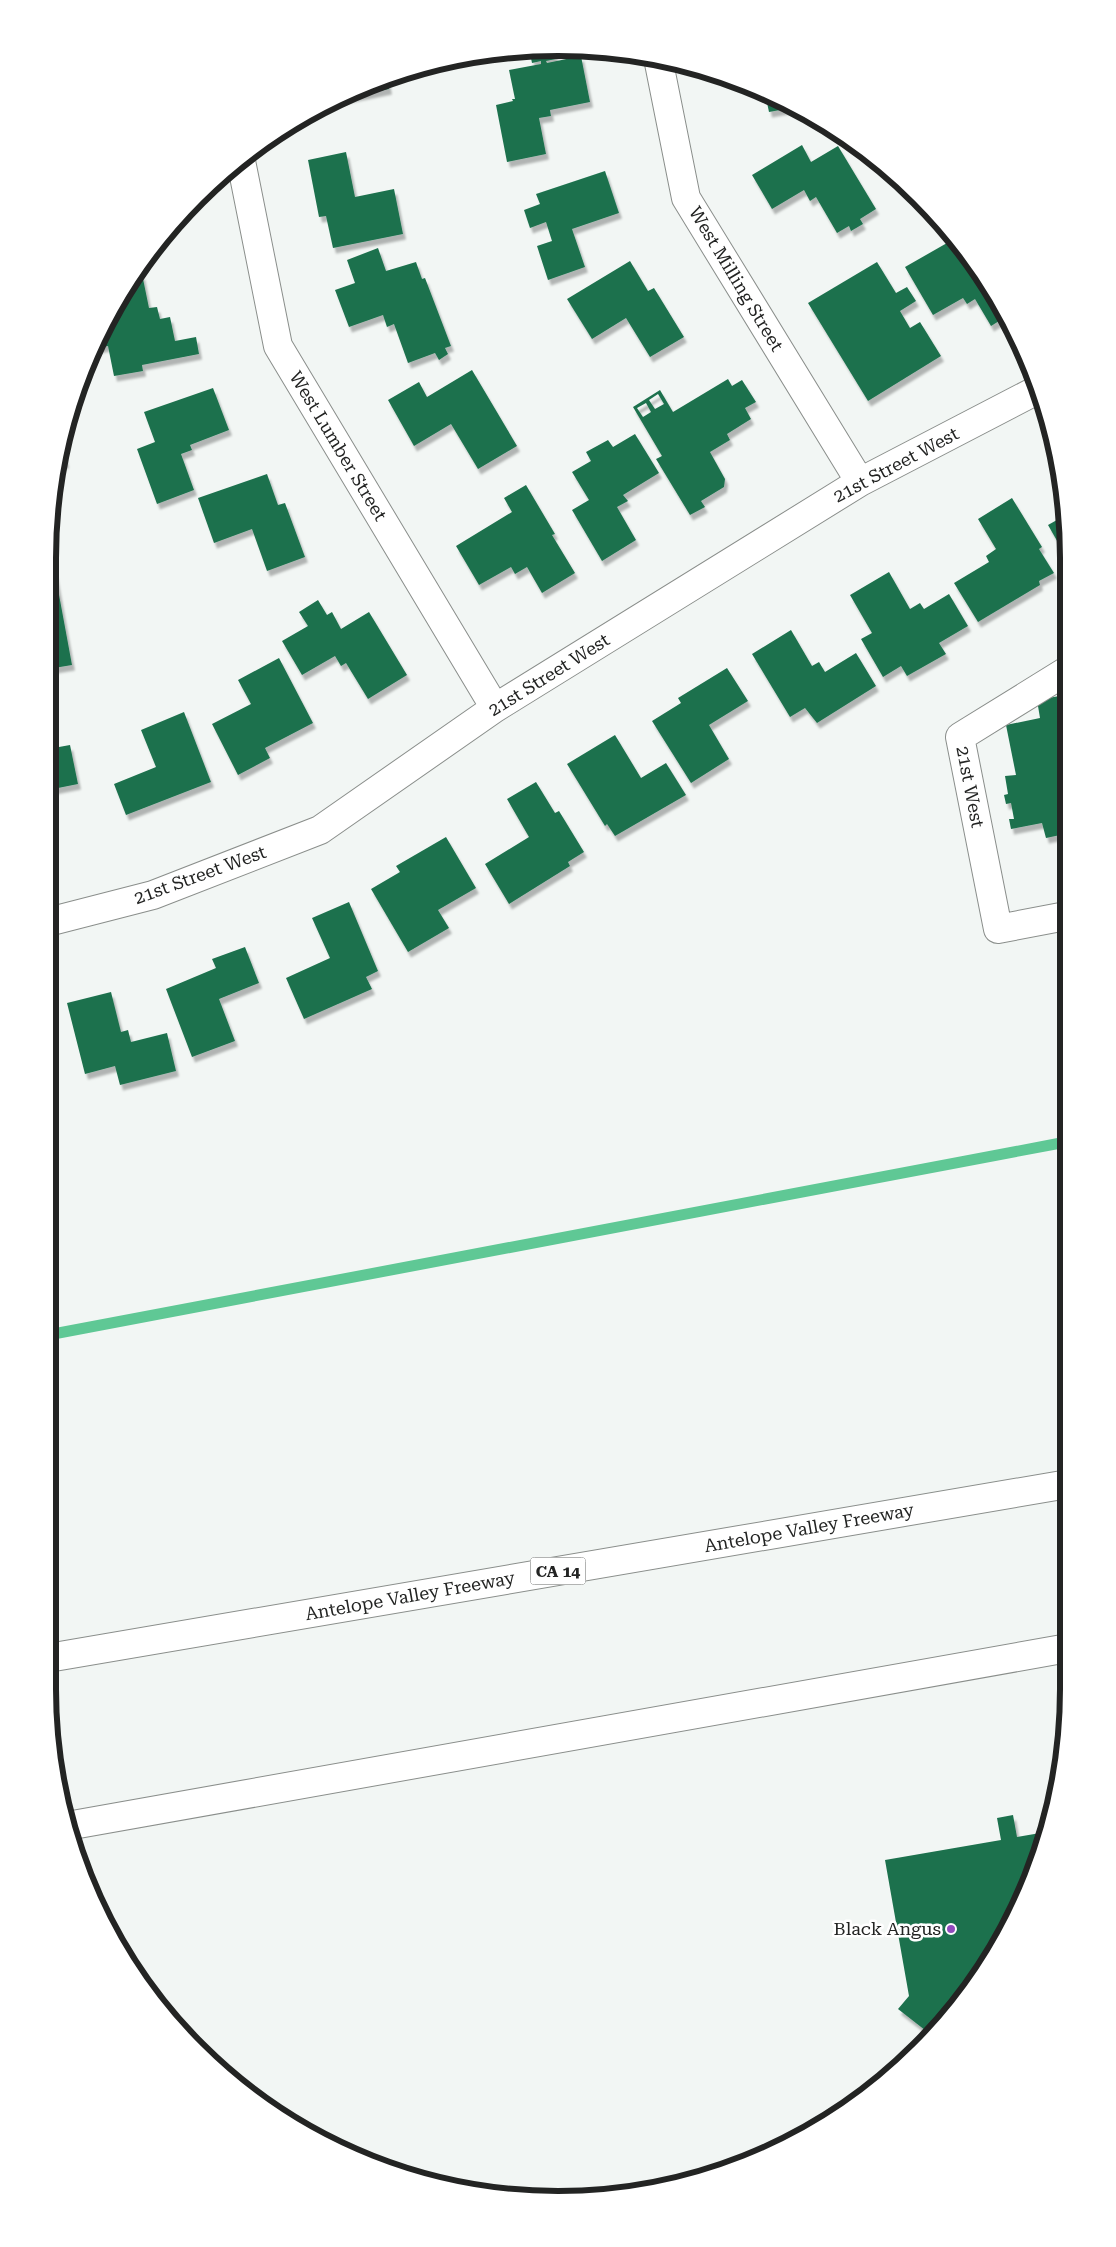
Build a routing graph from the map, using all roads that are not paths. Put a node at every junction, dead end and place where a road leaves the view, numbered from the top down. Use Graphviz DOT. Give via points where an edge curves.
graph roads {
  1 [pos="660,67"];
  2 [pos="242,168"];
  3 [pos="1032,393"];
  4 [pos="860,482"];
  5 [pos="1060,675"];
  6 [pos="495,708"];
  7 [pos="1060,917"];
  8 [pos="56,920"];
  9 [pos="1060,1485"];
  10 [pos="1060,1649"];
  11 [pos="56,1657"];
  12 [pos="75,1825"];
  1 -- 4 [label="main road, West Milling Street" via="686,198"];
  2 -- 6 [label="main road, West Lumber Street" via="278,346"];
  3 -- 4 [label="main road, 21st Street West"];
  4 -- 6 [label="main road, 21st Street West"];
  5 -- 7 [label="main road, 21st West" via="960,737 998,928"];
  6 -- 8 [label="main road, 21st Street West" via="320,830 154,895"];
  9 -- 11 [label="main road, Antelope Valley Freeway / CA 14"];
  10 -- 12 [label="main road"];
}
